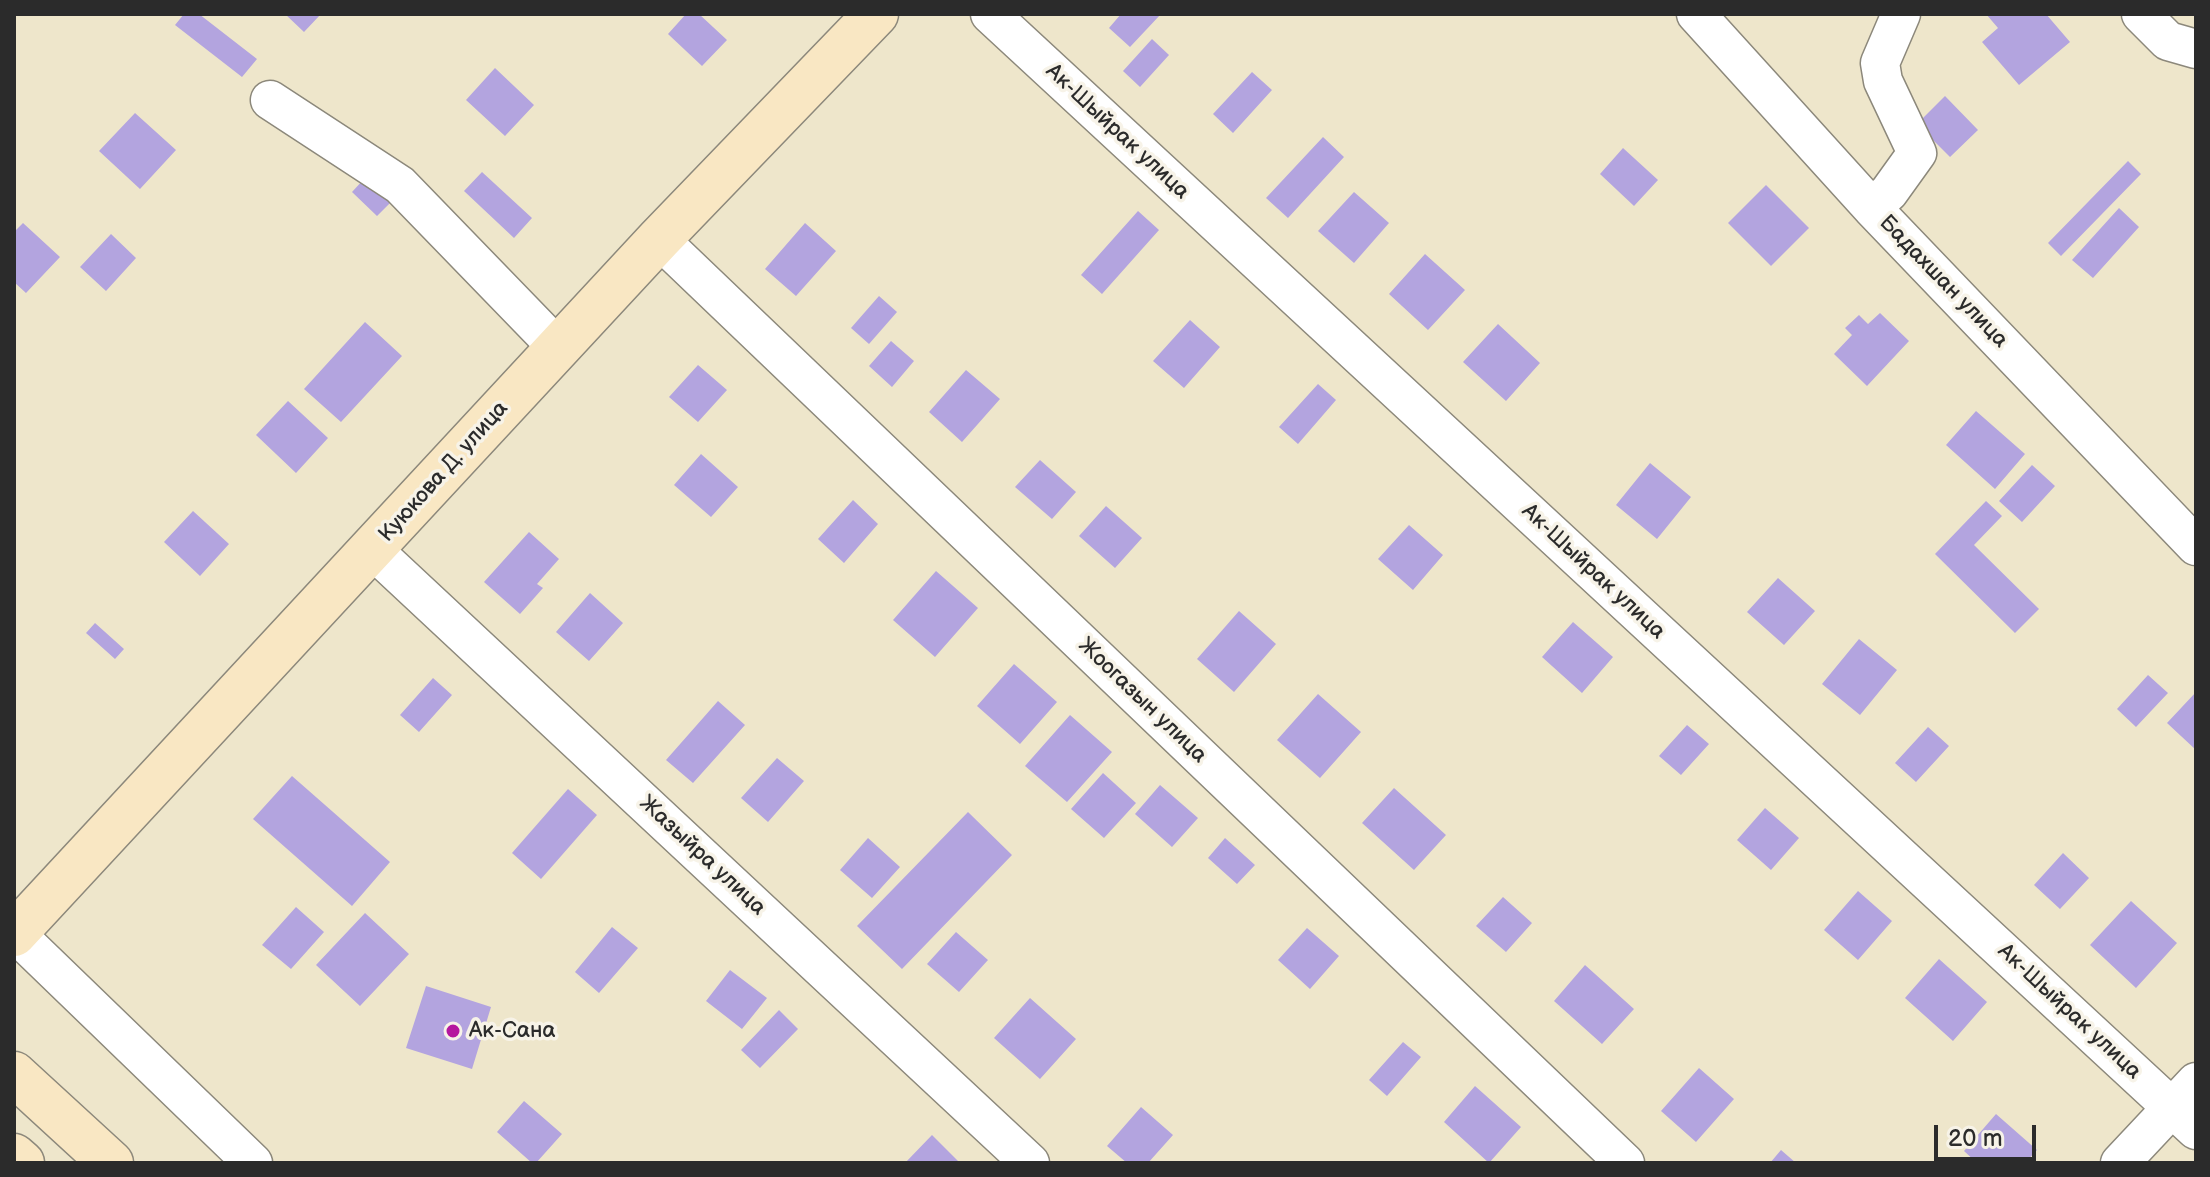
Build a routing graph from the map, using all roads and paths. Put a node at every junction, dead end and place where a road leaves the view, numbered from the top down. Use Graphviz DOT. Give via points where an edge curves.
graph roads {
  1 [pos="876,14"];
  2 [pos="990,14"];
  3 [pos="1696,14"];
  4 [pos="1901,14"];
  5 [pos="2141,14"];
  6 [pos="2196,49"];
  7 [pos="270,100"];
  8 [pos="1890,189"];
  9 [pos="659,239"];
  10 [pos="558,348"];
  11 [pos="2196,546"];
  12 [pos="373,550"];
  13 [pos="14,933"];
  14 [pos="14,1074"];
  15 [pos="2188,1107"];
  16 [pos="14,1156"];
  17 [pos="22,1163"];
  18 [pos="111,1163"];
  19 [pos="253,1163"];
  20 [pos="1030,1163"];
  21 [pos="1625,1163"];
  22 [pos="2120,1163"];
  1 -- 9 [label="street, Куюкова Д. улица"];
  2 -- 15 [label="street, Ак-Шыйрак улица"];
  3 -- 8 [label="street, Бадахшан улица"];
  4 -- 8 [label="street" via="1880,63 1883,81 1917,153"];
  5 -- 6 [label="street" via="2168,41"];
  7 -- 10 [label="street" via="400,185"];
  8 -- 11 [label="street, Бадахшан улица"];
  9 -- 10 [label="street, Куюкова Д. улица"];
  9 -- 21 [label="street, Жоогазын улица"];
  10 -- 12 [label="street, Куюкова Д. улица"];
  12 -- 13 [label="street, Куюкова Д. улица"];
  12 -- 20 [label="street, Жазыйра улица"];
  13 -- 19 [label="street"];
  14 -- 18 [label="street"];
  15 -- 22 [label="street"];
  16 -- 17 [label="street"];
}
